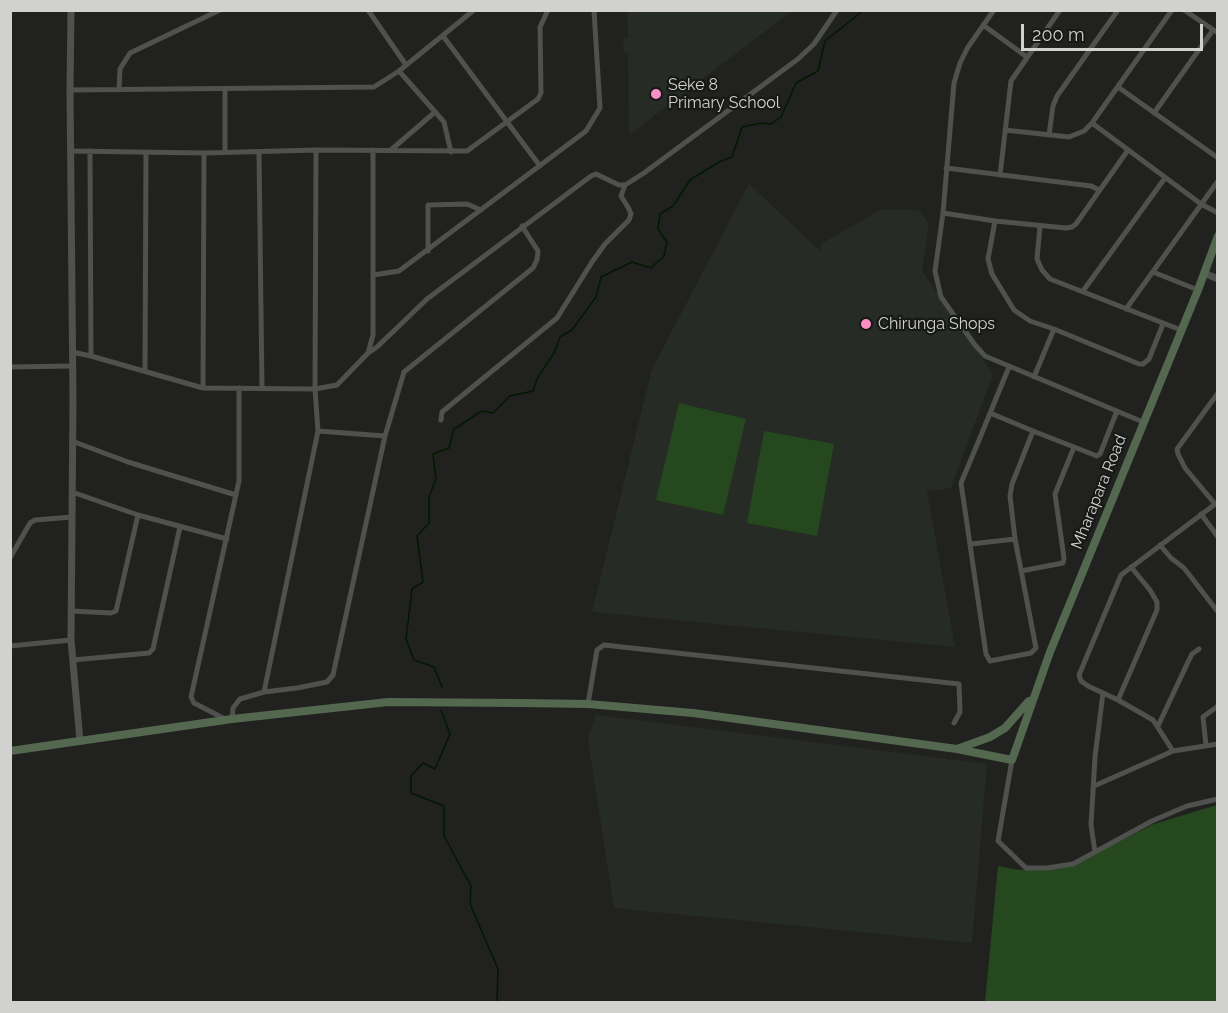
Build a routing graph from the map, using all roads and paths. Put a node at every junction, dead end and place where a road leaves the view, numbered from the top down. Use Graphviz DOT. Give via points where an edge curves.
graph roads {
  1 [pos="71,10"];
  2 [pos="220,10"];
  3 [pos="474,10"];
  4 [pos="548,10"];
  5 [pos="594,10"];
  6 [pos="837,10"];
  7 [pos="994,10"];
  8 [pos="1118,10"];
  9 [pos="1172,10"];
  10 [pos="1184,10"];
  11 [pos="369,11"];
  12 [pos="1060,11"];
  13 [pos="983,25"];
  14 [pos="1215,32"];
  15 [pos="443,36"];
  16 [pos="1027,57"];
  17 [pos="406,65"];
  18 [pos="399,71"];
  19 [pos="1118,87"];
  20 [pos="225,89"];
  21 [pos="70,90"];
  22 [pos="119,90"];
  23 [pos="435,112"];
  24 [pos="1154,113"];
  25 [pos="508,121"];
  26 [pos="1092,123"];
  27 [pos="1005,130"];
  28 [pos="1049,135"];
  29 [pos="392,149"];
  30 [pos="316,150"];
  31 [pos="373,150"];
  32 [pos="1128,150"];
  33 [pos="70,151"];
  34 [pos="90,151"];
  35 [pos="225,152"];
  36 [pos="260,152"];
  37 [pos="451,152"];
  38 [pos="146,153"];
  39 [pos="204,153"];
  40 [pos="1218,158"];
  41 [pos="540,166"];
  42 [pos="946,168"];
  43 [pos="1000,175"];
  44 [pos="1165,178"];
  45 [pos="1218,181"];
  46 [pos="625,185"];
  47 [pos="1099,190"];
  48 [pos="1201,204"];
  49 [pos="481,210"];
  50 [pos="943,213"];
  51 [pos="1218,213"];
  52 [pos="995,221"];
  53 [pos="522,226"];
  54 [pos="1040,226"];
  55 [pos="1218,236"];
  56 [pos="428,251"];
  57 [pos="1153,272"];
  58 [pos="1204,273"];
  59 [pos="373,275"];
  60 [pos="1218,279"];
  61 [pos="1198,290"];
  62 [pos="1083,291"];
  63 [pos="1126,309"];
  64 [pos="1163,324"];
  65 [pos="1054,328"];
  66 [pos="1181,330"];
  67 [pos="72,352"];
  68 [pos="368,353"];
  69 [pos="91,356"];
  70 [pos="72,366"];
  71 [pos="10,367"];
  72 [pos="1009,367"];
  73 [pos="145,371"];
  74 [pos="1034,377"];
  75 [pos="203,388"];
  76 [pos="239,388"];
  77 [pos="262,388"];
  78 [pos="315,389"];
  79 [pos="1218,393"];
  80 [pos="1117,411"];
  81 [pos="990,413"];
  82 [pos="441,420"];
  83 [pos="1143,422"];
  84 [pos="318,431"];
  85 [pos="1033,431"];
  86 [pos="385,436"];
  87 [pos="72,441"];
  88 [pos="1074,447"];
  89 [pos="72,492"];
  90 [pos="236,495"];
  91 [pos="1216,503"];
  92 [pos="1201,514"];
  93 [pos="138,515"];
  94 [pos="72,517"];
  95 [pos="180,527"];
  96 [pos="1218,537"];
  97 [pos="1015,538"];
  98 [pos="227,539"];
  99 [pos="971,544"];
  100 [pos="1160,545"];
  101 [pos="10,558"];
  102 [pos="1131,567"];
  103 [pos="1021,571"];
  104 [pos="71,611"];
  105 [pos="1218,612"];
  106 [pos="71,640"];
  107 [pos="10,646"];
  108 [pos="1198,649"];
  109 [pos="73,660"];
  110 [pos="1035,690"];
  111 [pos="264,692"];
  112 [pos="1103,693"];
  113 [pos="1118,699"];
  114 [pos="588,704"];
  115 [pos="1218,706"];
  116 [pos="229,719"];
  117 [pos="954,723"];
  118 [pos="1158,726"];
  119 [pos="80,741"];
  120 [pos="1218,744"];
  121 [pos="1206,745"];
  122 [pos="957,749"];
  123 [pos="10,751"];
  124 [pos="1173,751"];
  125 [pos="1012,760"];
  126 [pos="1094,786"];
  127 [pos="1218,799"];
  128 [pos="1095,852"];
  1 -- 21 [label="street"];
  2 -- 22 [label="street" via="130,53 120,69"];
  3 -- 15 [label="street"];
  4 -- 25 [label="street" via="540,27 541,93"];
  5 -- 41 [label="street" via="600,108 586,131"];
  6 -- 46 [label="street" via="814,44 798,59"];
  7 -- 13 [label="street"];
  8 -- 28 [label="street" via="1057,96"];
  9 -- 19 [label="street"];
  10 -- 14 [label="street"];
  11 -- 17 [label="street"];
  12 -- 16 [label="street"];
  13 -- 16 [label="street"];
  13 -- 42 [label="street" via="968,47 954,83"];
  14 -- 24 [label="street"];
  15 -- 17 [label="street"];
  15 -- 25 [label="street"];
  16 -- 27 [label="street" via="1011,81"];
  17 -- 18 [label="street"];
  18 -- 20 [label="street" via="374,87"];
  18 -- 23 [label="street"];
  19 -- 24 [label="street"];
  19 -- 26 [label="street"];
  20 -- 22 [label="street"];
  20 -- 35 [label="street"];
  21 -- 22 [label="street"];
  21 -- 33 [label="street"];
  23 -- 29 [label="street"];
  23 -- 37 [label="street" via="444,122"];
  24 -- 40 [label="street"];
  25 -- 37 [label="street" via="473,148"];
  25 -- 41 [label="street"];
  26 -- 28 [label="street" via="1077,135"];
  26 -- 32 [label="street"];
  27 -- 28 [label="street"];
  27 -- 43 [label="street"];
  29 -- 31 [label="street"];
  29 -- 37 [label="street"];
  30 -- 31 [label="street"];
  30 -- 36 [label="street"];
  30 -- 78 [label="street"];
  31 -- 59 [label="street"];
  32 -- 44 [label="street"];
  32 -- 47 [label="street"];
  33 -- 34 [label="street"];
  33 -- 67 [label="street"];
  34 -- 38 [label="street"];
  34 -- 69 [label="street"];
  35 -- 36 [label="street"];
  35 -- 39 [label="street"];
  36 -- 77 [label="street"];
  38 -- 39 [label="street"];
  38 -- 73 [label="street"];
  39 -- 75 [label="street"];
  41 -- 49 [label="street"];
  42 -- 43 [label="street"];
  42 -- 50 [label="street"];
  43 -- 47 [label="street"];
  44 -- 48 [label="street"];
  44 -- 62 [label="street"];
  45 -- 48 [label="street"];
  46 -- 53 [label="street" via="596,174"];
  46 -- 82 [label="street" via="621,196 631,214 628,220 605,244 557,318 442,412"];
  47 -- 54 [label="street" via="1072,227"];
  48 -- 51 [label="street"];
  48 -- 57 [label="street"];
  49 -- 56 [label="street"];
  49 -- 56 [label="street" via="467,204 428,205"];
  50 -- 52 [label="street"];
  50 -- 72 [label="street" via="935,271 941,297 985,356"];
  52 -- 54 [label="street"];
  52 -- 65 [label="street" via="988,259 992,274 1014,310 1030,321"];
  53 -- 68 [label="street" via="427,299"];
  53 -- 86 [label="street" via="538,251 533,268 404,372"];
  54 -- 62 [label="street" via="1036,253 1042,270 1050,279"];
  55 -- 58 [label="main road, Mharapara Road"];
  56 -- 59 [label="street" via="399,271"];
  57 -- 61 [label="street"];
  57 -- 63 [label="street"];
  58 -- 60 [label="street"];
  58 -- 61 [label="main road, Mharapara Road"];
  59 -- 68 [label="street" via="373,335"];
  61 -- 66 [label="main road, Mharapara Road"];
  62 -- 63 [label="street"];
  63 -- 64 [label="street"];
  64 -- 65 [label="street" via="1149,359 1143,364"];
  64 -- 66 [label="street"];
  65 -- 74 [label="street"];
  66 -- 83 [label="main road, Mharapara Road"];
  67 -- 69 [label="street"];
  67 -- 70 [label="street"];
  68 -- 78 [label="street" via="337,385"];
  69 -- 73 [label="street"];
  70 -- 71 [label="street"];
  70 -- 87 [label="street"];
  72 -- 74 [label="street"];
  72 -- 81 [label="street"];
  73 -- 75 [label="street"];
  74 -- 80 [label="street"];
  75 -- 76 [label="street"];
  76 -- 77 [label="street"];
  76 -- 90 [label="street"];
  77 -- 78 [label="street"];
  78 -- 84 [label="street"];
  79 -- 91 [label="street" via="1177,448 1185,468"];
  80 -- 83 [label="street"];
  80 -- 88 [label="street" via="1100,454"];
  81 -- 85 [label="street"];
  81 -- 99 [label="street" via="962,483"];
  83 -- 110 [label="main road, Mharapara Road"];
  84 -- 86 [label="street"];
  84 -- 111 [label="street"];
  85 -- 88 [label="street"];
  85 -- 97 [label="street" via="1010,489"];
  86 -- 111 [label="street" via="333,675 327,682"];
  87 -- 89 [label="street"];
  87 -- 90 [label="street"];
  88 -- 103 [label="street" via="1055,494 1063,563"];
  89 -- 93 [label="street"];
  89 -- 94 [label="street"];
  90 -- 98 [label="street"];
  91 -- 92 [label="street"];
  92 -- 96 [label="street"];
  92 -- 100 [label="street"];
  93 -- 95 [label="street"];
  93 -- 104 [label="street" via="116,611"];
  94 -- 101 [label="street" via="30,523"];
  94 -- 104 [label="street"];
  95 -- 98 [label="street"];
  95 -- 109 [label="street" via="153,649 149,653"];
  97 -- 99 [label="street"];
  97 -- 103 [label="street"];
  98 -- 116 [label="street" via="191,697 195,703"];
  99 -- 103 [label="street" via="990,661 1031,653 1036,648"];
  100 -- 102 [label="street"];
  100 -- 105 [label="street" via="1184,568"];
  102 -- 112 [label="street" via="1119,580 1079,675 1084,684"];
  102 -- 113 [label="street" via="1150,590 1157,610"];
  104 -- 106 [label="street"];
  106 -- 107 [label="street"];
  106 -- 109 [label="street"];
  108 -- 118 [label="street" via="1183,670"];
  109 -- 119 [label="street"];
  110 -- 122 [label="main road" via="1005,728"];
  110 -- 125 [label="main road, Mharapara Road"];
  111 -- 116 [label="street" via="240,699"];
  112 -- 113 [label="street"];
  112 -- 126 [label="street"];
  113 -- 118 [label="street"];
  114 -- 116 [label="main road" via="388,702"];
  114 -- 117 [label="street" via="597,650 604,645 959,684 960,712"];
  114 -- 122 [label="main road" via="693,713"];
  115 -- 121 [label="street" via="1203,717"];
  116 -- 119 [label="main road"];
  118 -- 124 [label="street"];
  119 -- 123 [label="main road"];
  120 -- 121 [label="street"];
  121 -- 124 [label="street"];
  122 -- 125 [label="main road"];
  124 -- 126 [label="street"];
  125 -- 128 [label="street" via="998,841 1022,866 1031,868 1073,864"];
  126 -- 128 [label="street" via="1091,825"];
  127 -- 128 [label="street" via="1187,806 1152,821"];
}
